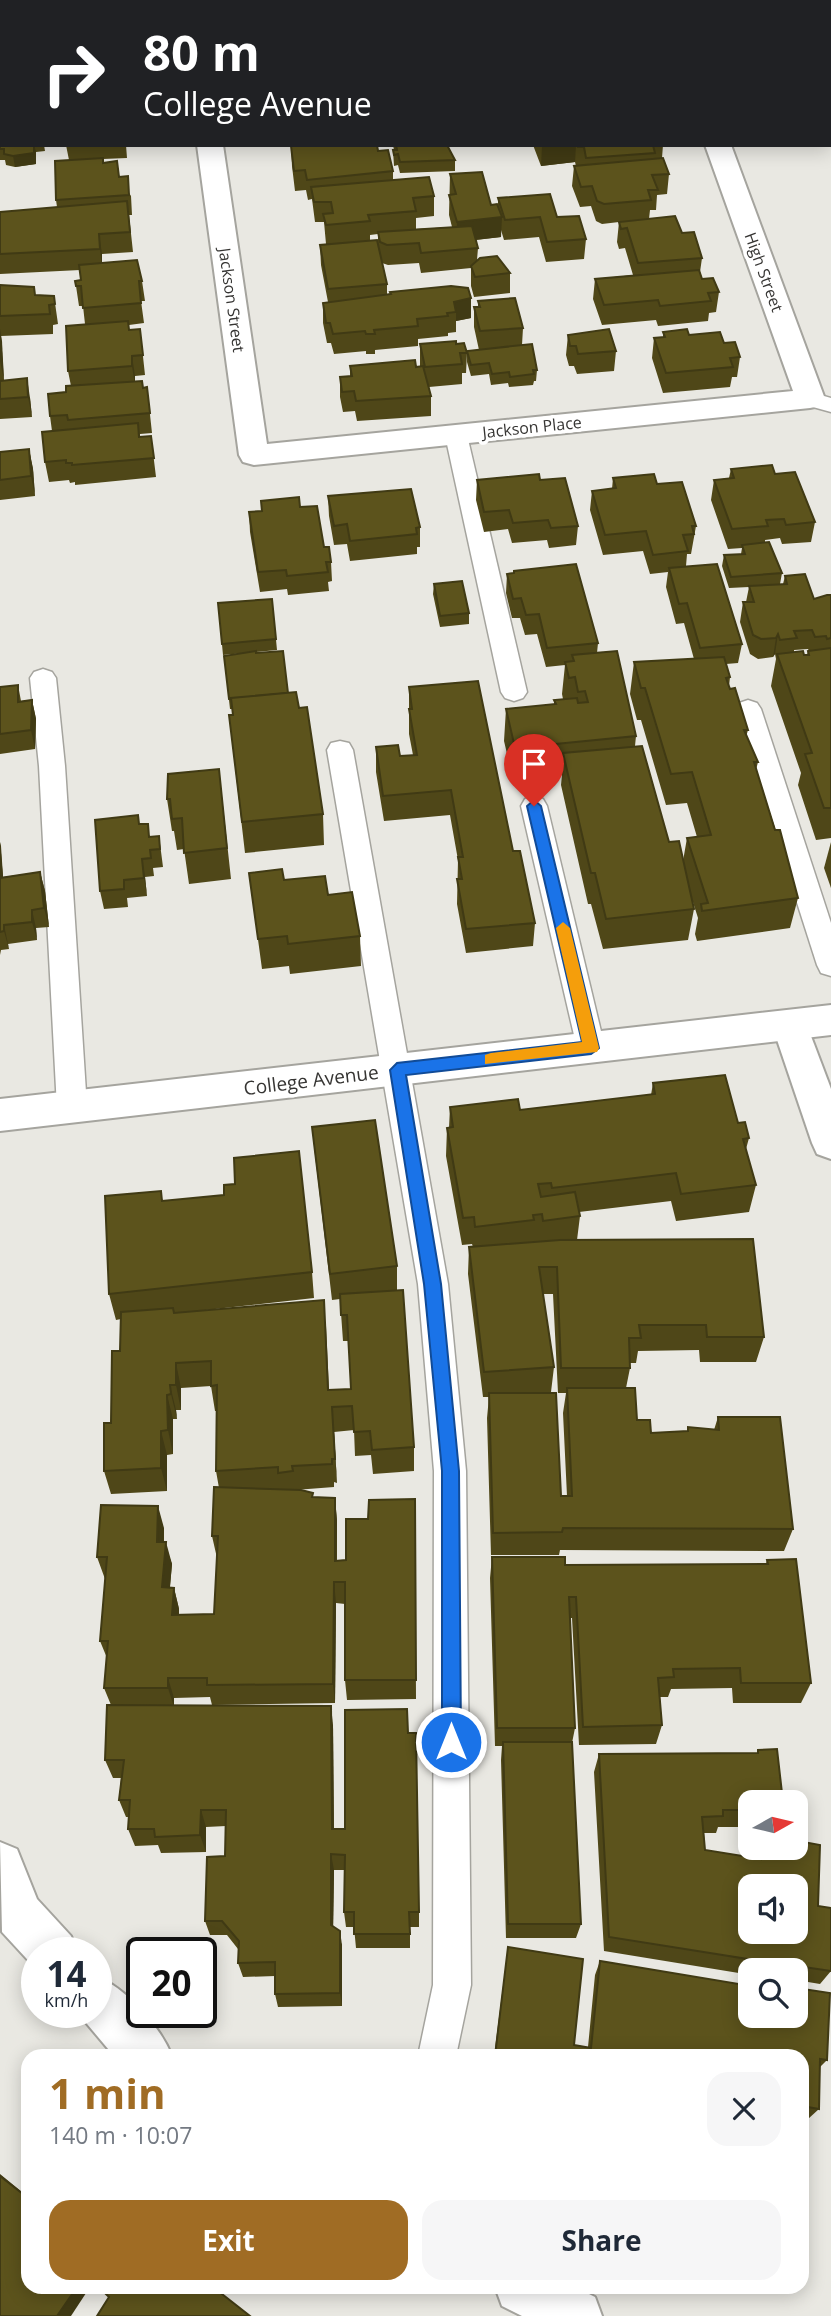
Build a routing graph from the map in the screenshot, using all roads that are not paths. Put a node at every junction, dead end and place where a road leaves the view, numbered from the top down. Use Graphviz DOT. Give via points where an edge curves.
graph roads {
  1 [pos="210,147"];
  2 [pos="719,147"];
  3 [pos="821,402"];
  4 [pos="456,435"];
  5 [pos="254,455"];
  6 [pos="43,678"];
  7 [pos="513,692"];
  8 [pos="748,709"];
  9 [pos="340,750"];
  10 [pos="534,806"];
  11 [pos="831,965"];
  12 [pos="831,1020"];
  13 [pos="790,1025"];
  14 [pos="591,1048"];
  15 [pos="397,1070"];
  16 [pos="72,1108"];
  17 [pos="0,1115"];
  18 [pos="831,1143"];
  19 [pos="0,1866"];
  20 [pos="39,1937"];
  21 [pos="112,2018"];
  22 [pos="141,2049"];
  23 [pos="438,2049"];
  24 [pos="534,2294"];
  25 [pos="576,2316"];
  1 -- 5 [label="street, Jackson Street"];
  2 -- 3 [label="street, High Street"];
  3 -- 4 [label="street, Jackson Place"];
  4 -- 5 [label="street, Jackson Place"];
  4 -- 7 [label="lane"];
  6 -- 16 [label="lane"];
  8 -- 11 [label="lane"];
  9 -- 15 [label="lane"];
  10 -- 14 [label="lane"];
  12 -- 13 [label="street, College Avenue"];
  13 -- 14 [label="street, College Avenue"];
  13 -- 18 [label="street"];
  14 -- 15 [label="street, College Avenue"];
  15 -- 16 [label="street, College Avenue"];
  15 -- 23 [label="lane" via="433,1284 450,1471 452,1985"];
  16 -- 17 [label="street, College Avenue"];
  19 -- 20 [label="street" via="19,1915"];
  21 -- 22 [label="street"];
  24 -- 25 [label="street"];
}
